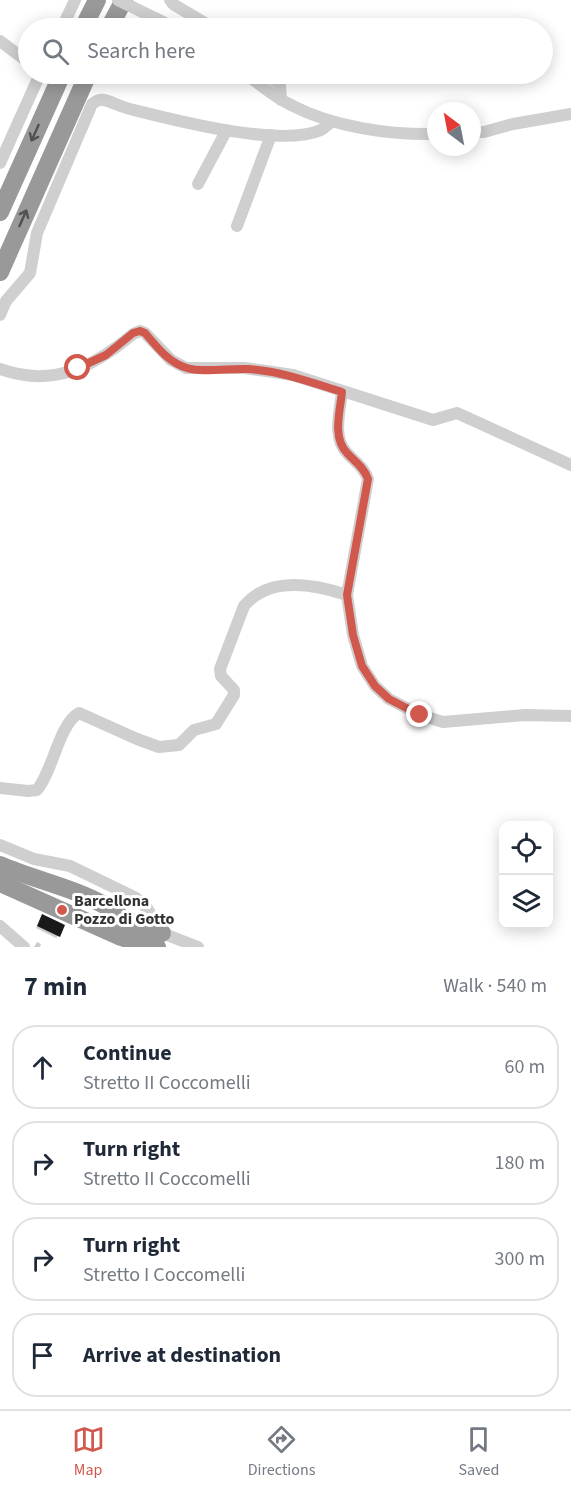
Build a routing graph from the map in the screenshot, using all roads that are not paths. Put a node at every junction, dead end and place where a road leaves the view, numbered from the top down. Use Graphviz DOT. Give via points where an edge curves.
graph roads {
  1 [pos="75,0"];
  2 [pos="97,0"];
  3 [pos="118,0"];
  4 [pos="123,0"];
  5 [pos="170,0"];
  6 [pos="67,18"];
  7 [pos="88,18"];
  8 [pos="115,18"];
  9 [pos="155,18"];
  10 [pos="196,18"];
  11 [pos="0,41"];
  12 [pos="18,54"];
  13 [pos="35,84"];
  14 [pos="58,84"];
  15 [pos="84,84"];
  16 [pos="259,84"];
  17 [pos="279,84"];
  18 [pos="281,100"];
  19 [pos="571,114"];
  20 [pos="332,122"];
  21 [pos="226,130"];
  22 [pos="481,132"];
  23 [pos="427,133"];
  24 [pos="272,135"];
  25 [pos="0,162"];
  26 [pos="198,184"];
  27 [pos="0,212"];
  28 [pos="237,226"];
  29 [pos="0,272"];
  30 [pos="0,315"];
  31 [pos="0,369"];
  32 [pos="342,392"];
  33 [pos="571,465"];
  34 [pos="347,595"];
  35 [pos="571,716"];
  36 [pos="0,788"];
  37 [pos="0,846"];
  38 [pos="3,881"];
  39 [pos="31,889"];
  40 [pos="122,918"];
  41 [pos="0,926"];
  42 [pos="158,942"];
  43 [pos="125,944"];
  44 [pos="24,947"];
  45 [pos="198,947"];
  1 -- 6 [label="street"];
  2 -- 7 [label="highway"];
  3 -- 9 [label="street, bridge"];
  4 -- 8 [label="highway"];
  5 -- 10 [label="street"];
  11 -- 12 [label="street"];
  13 -- 25 [label="street"];
  14 -- 27 [label="highway, one-way"];
  29 -- 15 [label="highway, one-way"];
  16 -- 18 [label="street"];
  17 -- 18 [label="street"];
  18 -- 20 [label="street"];
  19 -- 22 [label="street"];
  20 -- 23 [label="street"];
  20 -- 24 [label="street" via="300,135"];
  21 -- 24 [label="street"];
  21 -- 26 [label="street"];
  21 -- 30 [label="street" via="96,100 36,233 30,273 6,301"];
  24 -- 28 [label="street"];
  31 -- 32 [label="street" via="36,376 63,375 94,362 140,331 171,360 186,368 237,368 293,375"];
  32 -- 33 [label="street" via="433,420 457,413"];
  32 -- 34 [label="street" via="338,436 341,447 368,479"];
  34 -- 35 [label="street" via="362,666 389,699 443,722 525,715"];
  34 -- 36 [label="street" via="287,585 271,587 249,600 220,669 234,695 216,723 194,730 179,745 152,745 79,713 68,723 37,790"];
  37 -- 42 [label="street" via="34,860 70,866 136,898 147,908"];
  38 -- 39 [label="highway"];
  38 -- 40 [label="highway" via="58,884 106,906"];
  38 -- 43 [label="highway" via="30,903"];
  38 -- 43 [label="highway" via="44,893 108,925"];
  39 -- 40 [label="highway"];
  39 -- 43 [label="highway"];
  40 -- 42 [label="highway" via="140,936"];
  41 -- 44 [label="street"];
  42 -- 43 [label="highway"];
  42 -- 45 [label="street"];
}
